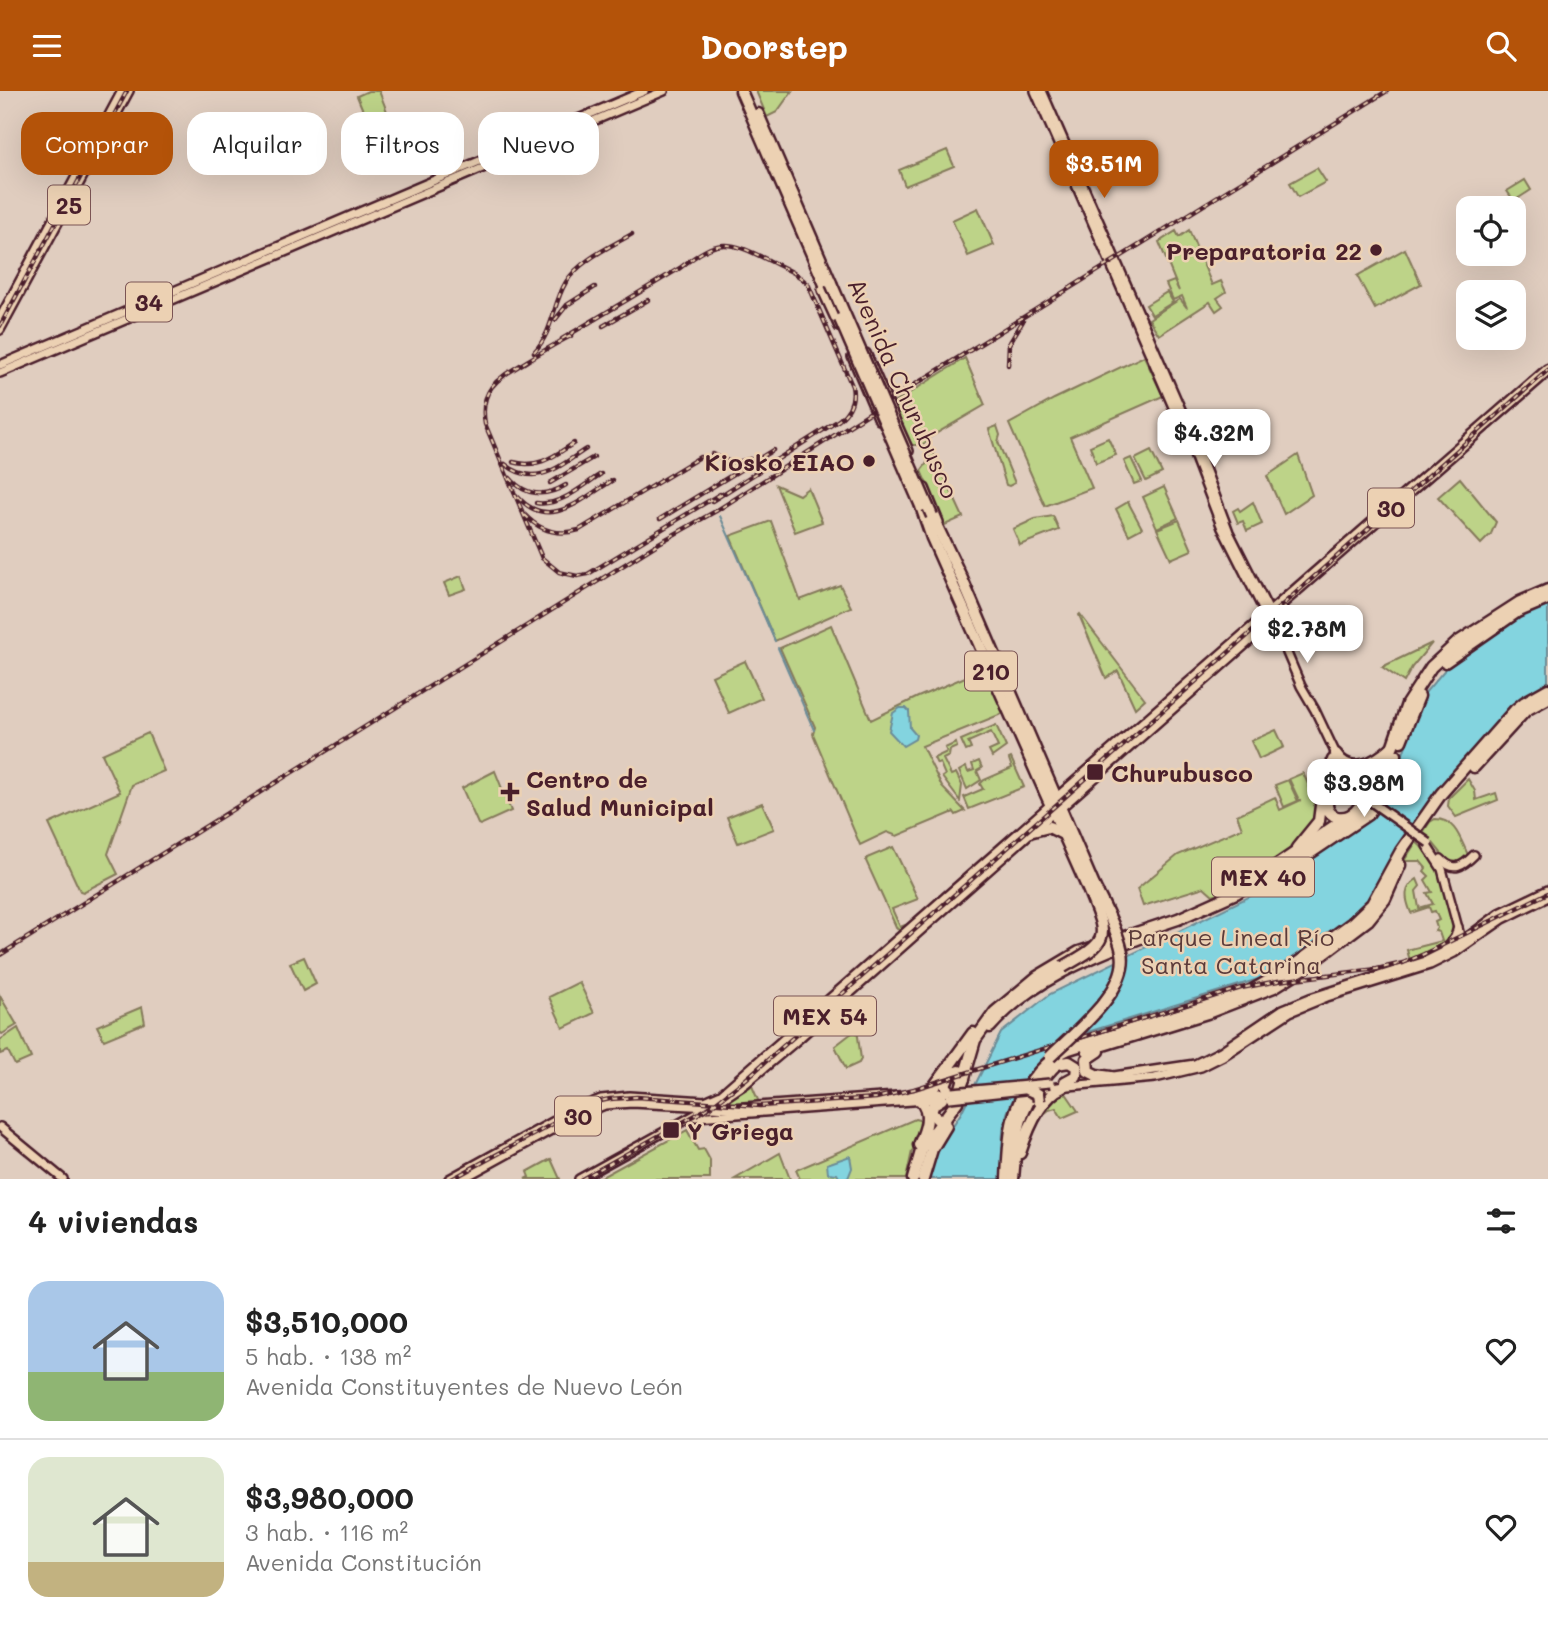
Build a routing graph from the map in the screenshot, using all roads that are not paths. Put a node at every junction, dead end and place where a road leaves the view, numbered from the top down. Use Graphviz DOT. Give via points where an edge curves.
graph roads {
  1 [pos="129,91"];
  2 [pos="644,91"];
  3 [pos="664,91"];
  4 [pos="673,91"];
  5 [pos="741,91"];
  6 [pos="748,91"];
  7 [pos="1035,91"];
  8 [pos="1042,91"];
  9 [pos="121,93"];
  10 [pos="607,115"];
  11 [pos="759,126"];
  12 [pos="69,198"];
  13 [pos="817,258"];
  14 [pos="10,305"];
  15 [pos="0,318"];
  16 [pos="1139,321"];
  17 [pos="0,330"];
  18 [pos="0,365"];
  19 [pos="1548,370"];
  20 [pos="0,373"];
  21 [pos="1548,377"];
  22 [pos="884,391"];
  23 [pos="869,398"];
  24 [pos="1513,405"];
  25 [pos="893,413"];
  26 [pos="879,421"];
  27 [pos="900,428"];
  28 [pos="885,435"];
  29 [pos="1468,440"];
  30 [pos="1464,451"];
  31 [pos="1455,459"];
  32 [pos="1436,469"];
  33 [pos="1206,480"];
  34 [pos="1417,486"];
  35 [pos="1408,501"];
  36 [pos="1387,512"];
  37 [pos="1376,529"];
  38 [pos="932,538"];
  39 [pos="944,540"];
  40 [pos="1548,590"];
  41 [pos="1548,599"];
  42 [pos="1261,605"];
  43 [pos="1270,625"];
  44 [pos="1547,692"];
  45 [pos="1128,743"];
  46 [pos="1394,745"];
  47 [pos="1335,757"];
  48 [pos="1047,775"];
  49 [pos="1077,782"];
  50 [pos="1374,789"];
  51 [pos="1353,791"];
  52 [pos="1055,806"];
  53 [pos="1352,814"];
  54 [pos="1033,831"];
  55 [pos="1064,837"];
  56 [pos="1428,845"];
  57 [pos="1074,848"];
  58 [pos="1473,856"];
  59 [pos="1441,859"];
  60 [pos="1287,861"];
  61 [pos="1091,887"];
  62 [pos="1548,890"];
  63 [pos="1548,897"];
  64 [pos="936,916"];
  65 [pos="1458,923"];
  66 [pos="1477,931"];
  67 [pos="1138,932"];
  68 [pos="1465,940"];
  69 [pos="1087,949"];
  70 [pos="1441,954"];
  71 [pos="1247,993"];
  72 [pos="1006,1002"];
  73 [pos="1017,1002"];
  74 [pos="1218,1010"];
  75 [pos="1115,1042"];
  76 [pos="1051,1062"];
  77 [pos="1111,1077"];
  78 [pos="1127,1078"];
  79 [pos="964,1079"];
  80 [pos="1064,1084"];
  81 [pos="1049,1085"];
  82 [pos="1029,1090"];
  83 [pos="949,1095"];
  84 [pos="624,1096"];
  85 [pos="919,1098"];
  86 [pos="632,1103"];
  87 [pos="684,1107"];
  88 [pos="705,1108"];
  89 [pos="1021,1113"];
  90 [pos="947,1118"];
  91 [pos="681,1122"];
  92 [pos="0,1128"];
  93 [pos="0,1133"];
  94 [pos="940,1134"];
  95 [pos="517,1141"];
  96 [pos="503,1157"];
  97 [pos="916,1162"];
  98 [pos="1014,1175"];
  99 [pos="56,1179"];
  100 [pos="63,1179"];
  101 [pos="449,1179"];
  102 [pos="463,1179"];
  103 [pos="579,1179"];
  104 [pos="914,1179"];
  105 [pos="923,1179"];
  106 [pos="1007,1179"];
  1 -- 9 [label="main road"];
  1 -- 12 [label="main road, 25"];
  2 -- 18 [label="main road, 34"];
  3 -- 10 [label="main road, 34"];
  4 -- 10 [label="main road"];
  5 -- 11 [label="highway, Avenida Churubusco / 210"];
  6 -- 11 [label="highway, Avenida Churubusco / 210"];
  7 -- 16 [label="main road"];
  8 -- 16 [label="main road"];
  9 -- 12 [label="main road, 25"];
  10 -- 20 [label="main road, 34"];
  11 -- 13 [label="highway, Avenida Churubusco / 210"];
  12 -- 14 [label="main road, 25"];
  13 -- 22 [label="main road, Avenida Churubusco" via="834,281"];
  13 -- 23 [label="main road, Avenida Churubusco" via="821,287"];
  13 -- 38 [label="highway, Avenida Churubusco / 210, bridge"];
  13 -- 39 [label="highway, Avenida Churubusco / 210, bridge"];
  14 -- 15 [label="main road, 25"];
  14 -- 17 [label="main road, 25"];
  16 -- 33 [label="main road" via="1193,437"];
  16 -- 33 [label="main road"];
  19 -- 24 [label="highway"];
  21 -- 24 [label="highway"];
  22 -- 23 [label="main road" via="875,389"];
  22 -- 25 [label="main road, Avenida Churubusco"];
  23 -- 26 [label="main road, Avenida Churubusco"];
  24 -- 29 [label="highway, 30"];
  24 -- 30 [label="highway, 30"];
  25 -- 26 [label="main road"];
  25 -- 27 [label="main road, Avenida Churubusco"];
  26 -- 28 [label="main road, Avenida Churubusco"];
  27 -- 28 [label="main road" via="891,427"];
  27 -- 39 [label="main road, Avenida Churubusco"];
  28 -- 38 [label="main road, Avenida Churubusco"];
  29 -- 30 [label="highway"];
  29 -- 32 [label="highway, 30"];
  30 -- 31 [label="highway, 30"];
  31 -- 32 [label="highway"];
  31 -- 35 [label="highway, 30"];
  32 -- 34 [label="highway, 30"];
  33 -- 42 [label="main road" via="1222,528"];
  33 -- 43 [label="main road"];
  34 -- 35 [label="highway"];
  34 -- 36 [label="highway, 30"];
  35 -- 36 [label="highway"];
  35 -- 37 [label="highway, 30"];
  36 -- 37 [label="highway"];
  36 -- 43 [label="highway, 30"];
  37 -- 43 [label="highway, 30"];
  38 -- 52 [label="highway, Avenida Churubusco / 210"];
  39 -- 48 [label="highway, Avenida Churubusco / 210"];
  40 -- 46 [label="highway, MEX 40" via="1520,602 1436,662 1410,697"];
  41 -- 73 [label="highway, MEX 40" via="1498,624 1433,674 1415,702 1382,794 1364,817 1245,894 1092,957"];
  42 -- 43 [label="highway"];
  43 -- 45 [label="highway, 30"];
  43 -- 47 [label="main road"];
  44 -- 71 [label="highway" via="1516,710 1441,795 1365,912 1297,964"];
  44 -- 74 [label="highway" via="1437,809 1368,920 1275,987"];
  45 -- 49 [label="highway, 30"];
  45 -- 52 [label="highway, 30"];
  46 -- 47 [label="highway" via="1357,767"];
  46 -- 50 [label="highway, MEX 40"];
  47 -- 51 [label="main road"];
  47 -- 60 [label="highway" via="1335,777 1322,798 1319,821"];
  48 -- 49 [label="highway" via="1063,789"];
  48 -- 52 [label="highway, Avenida Churubusco / 210"];
  49 -- 52 [label="highway, 30"];
  50 -- 51 [label="highway" via="1372,777 1363,769 1353,773"];
  50 -- 53 [label="highway, MEX 40"];
  51 -- 53 [label="highway" via="1334,791 1326,805 1334,817"];
  51 -- 56 [label="main road, bridge"];
  52 -- 54 [label="main road, 30"];
  52 -- 55 [label="highway, Avenida Churubusco / 210"];
  52 -- 57 [label="highway, Avenida Churubusco / 210"];
  52 -- 88 [label="main road, 30" via="898,936"];
  53 -- 60 [label="highway, MEX 40"];
  54 -- 55 [label="highway" via="1052,827"];
  54 -- 64 [label="main road, 30"];
  55 -- 57 [label="highway, Avenida Churubusco / 210"];
  56 -- 59 [label="main road"];
  56 -- 65 [label="main road" via="1442,869"];
  57 -- 61 [label="highway, Avenida Churubusco / 210"];
  57 -- 67 [label="highway" via="1105,918 1124,931"];
  57 -- 69 [label="highway" via="1076,869 1101,925 1099,937"];
  58 -- 59 [label="main road" via="1455,868"];
  59 -- 66 [label="main road" via="1464,928"];
  60 -- 67 [label="highway, MEX 40" via="1236,893"];
  61 -- 73 [label="highway, bridge" via="1102,938 1091,951 1036,984"];
  61 -- 76 [label="highway, bridge" via="1121,949 1121,974 1112,992"];
  62 -- 66 [label="main road" via="1500,913"];
  63 -- 68 [label="main road"];
  64 -- 88 [label="main road, MEX 54" via="741,1087"];
  65 -- 68 [label="main road"];
  65 -- 70 [label="main road" via="1455,937"];
  66 -- 68 [label="main road"];
  67 -- 69 [label="highway, MEX 40"];
  68 -- 70 [label="main road"];
  68 -- 78 [label="main road" via="1424,968 1297,1009 1201,1067"];
  69 -- 72 [label="highway, MEX 40" via="1051,968"];
  70 -- 78 [label="main road" via="1297,1002 1195,1064"];
  71 -- 74 [label="highway"];
  71 -- 76 [label="highway" via="1069,1049"];
  72 -- 79 [label="highway, MEX 40" via="977,1035"];
  72 -- 85 [label="highway" via="984,1019 932,1089"];
  73 -- 94 [label="highway, MEX 40" via="984,1036 962,1102"];
  74 -- 75 [label="highway"];
  75 -- 76 [label="highway"];
  75 -- 77 [label="highway" via="1088,1057 1086,1064 1090,1073"];
  76 -- 80 [label="highway" via="1077,1067 1076,1076"];
  76 -- 89 [label="highway"];
  76 -- 106 [label="highway" via="1025,1090 1015,1110"];
  77 -- 78 [label="main road"];
  77 -- 80 [label="main road"];
  78 -- 80 [label="main road"];
  79 -- 83 [label="highway" via="959,1071 951,1073 945,1085"];
  79 -- 90 [label="highway, MEX 40"];
  80 -- 81 [label="main road"];
  80 -- 98 [label="highway" via="1036,1117"];
  81 -- 82 [label="main road, bridge"];
  81 -- 83 [label="main road, bridge"];
  82 -- 83 [label="main road, bridge"];
  82 -- 89 [label="highway, bridge" via="1039,1095 1040,1101 1028,1121"];
  83 -- 85 [label="main road"];
  83 -- 90 [label="highway" via="934,1104 931,1112 937,1119"];
  84 -- 86 [label="main road"];
  84 -- 88 [label="main road, 30"];
  84 -- 95 [label="main road, 30" via="590,1103"];
  85 -- 88 [label="main road"];
  85 -- 97 [label="highway" via="927,1122"];
  86 -- 87 [label="main road, 30"];
  86 -- 96 [label="main road, 30" via="591,1110"];
  87 -- 88 [label="main road, 30"];
  87 -- 91 [label="main road"];
  88 -- 91 [label="main road, MEX 54"];
  89 -- 98 [label="highway"];
  90 -- 97 [label="highway, MEX 40"];
  91 -- 103 [label="main road, MEX 54"];
  92 -- 100 [label="main road"];
  93 -- 99 [label="main road"];
  94 -- 104 [label="highway" via="925,1150"];
  94 -- 105 [label="highway, MEX 40"];
  95 -- 96 [label="main road"];
  95 -- 101 [label="main road, 30"];
  96 -- 102 [label="main road, 30"];
  97 -- 104 [label="highway, MEX 40"];
}
